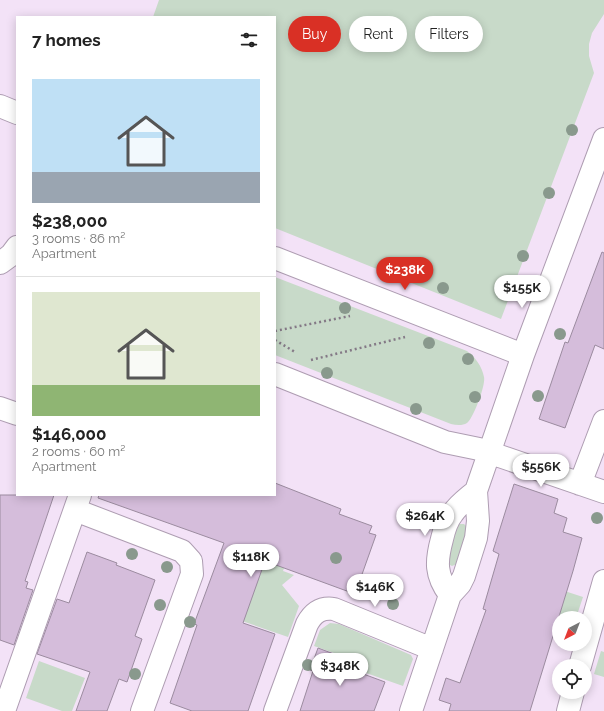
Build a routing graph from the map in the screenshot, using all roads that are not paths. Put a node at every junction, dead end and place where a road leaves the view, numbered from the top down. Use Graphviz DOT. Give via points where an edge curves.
graph roads {
  1 [pos="0,106"];
  2 [pos="16,113"];
  3 [pos="604,139"];
  4 [pos="16,248"];
  5 [pos="276,258"];
  6 [pos="0,263"];
  7 [pos="523,354"];
  8 [pos="280,376"];
  9 [pos="0,408"];
  10 [pos="16,414"];
  11 [pos="604,421"];
  12 [pos="489,452"];
  13 [pos="580,484"];
  14 [pos="476,491"];
  15 [pos="604,492"];
  16 [pos="77,502"];
  17 [pos="604,581"];
  18 [pos="450,595"];
  19 [pos="432,649"];
  20 [pos="582,659"];
  21 [pos="571,699"];
  22 [pos="4,711"];
  23 [pos="142,711"];
  24 [pos="275,711"];
  25 [pos="411,711"];
  26 [pos="568,711"];
  1 -- 2 [label="street"];
  3 -- 7 [label="street"];
  4 -- 6 [label="street"];
  5 -- 7 [label="street"];
  7 -- 12 [label="street"];
  8 -- 12 [label="street" via="445,442"];
  9 -- 10 [label="street"];
  11 -- 13 [label="street"];
  12 -- 13 [label="street"];
  12 -- 14 [label="street"];
  13 -- 15 [label="street"];
  14 -- 18 [label="street" via="476,538 464,576"];
  14 -- 18 [label="street" via="452,513 437,557 440,578"];
  16 -- 22 [label="street"];
  16 -- 23 [label="street" via="182,551 191,561 192,574"];
  17 -- 20 [label="street"];
  18 -- 19 [label="street"];
  19 -- 24 [label="street" via="334,609 322,609 313,615 307,624"];
  19 -- 25 [label="street"];
  21 -- 26 [label="street"];
}
